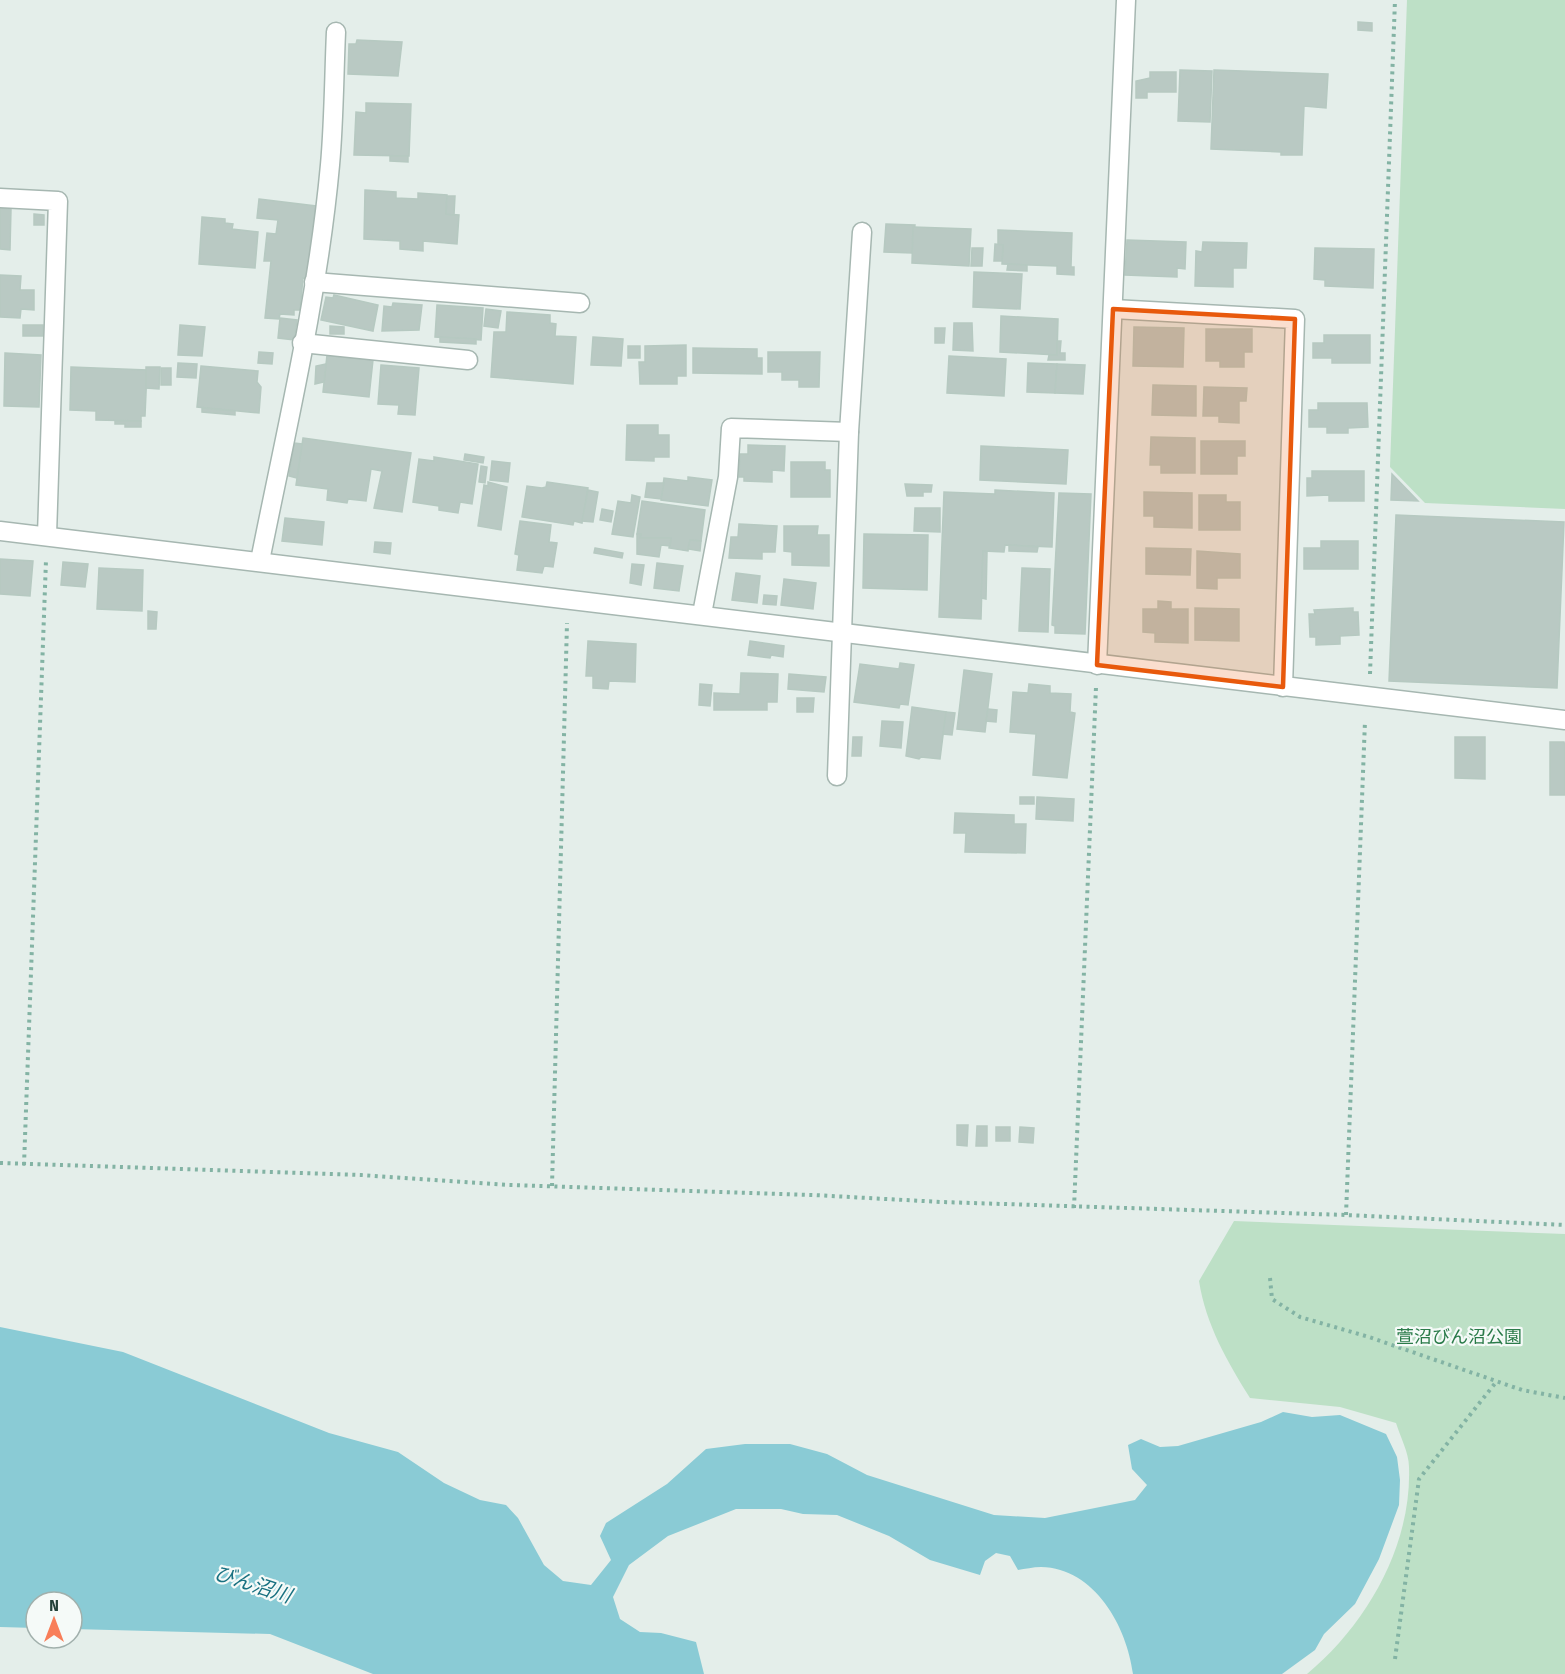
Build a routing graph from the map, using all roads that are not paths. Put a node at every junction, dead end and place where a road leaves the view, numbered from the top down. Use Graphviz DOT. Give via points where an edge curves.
graph roads {
  1 [pos="1126,0"];
  2 [pos="336,32"];
  3 [pos="0,198"];
  4 [pos="862,232"];
  5 [pos="314,282"];
  6 [pos="580,303"];
  7 [pos="1113,309"];
  8 [pos="303,343"];
  9 [pos="468,360"];
  10 [pos="849,432"];
  11 [pos="0,531"];
  12 [pos="47,535"];
  13 [pos="260,561"];
  14 [pos="702,614"];
  15 [pos="842,631"];
  16 [pos="1097,665"];
  17 [pos="1282,687"];
  18 [pos="1565,720"];
  19 [pos="837,776"];
  1 -- 7 [label="street"];
  2 -- 5 [label="street" via="330,163"];
  3 -- 12 [label="street" via="58,201"];
  4 -- 10 [label="street"];
  5 -- 6 [label="street"];
  5 -- 8 [label="street"];
  7 -- 16 [label="street"];
  7 -- 17 [label="street" via="1295,319"];
  8 -- 9 [label="street"];
  8 -- 13 [label="street"];
  10 -- 14 [label="street" via="731,428 728,477"];
  10 -- 15 [label="street"];
  11 -- 12 [label="street"];
  12 -- 13 [label="street"];
  13 -- 14 [label="street"];
  14 -- 15 [label="street"];
  15 -- 16 [label="street"];
  15 -- 19 [label="street"];
  16 -- 17 [label="street"];
  17 -- 18 [label="street"];
}
